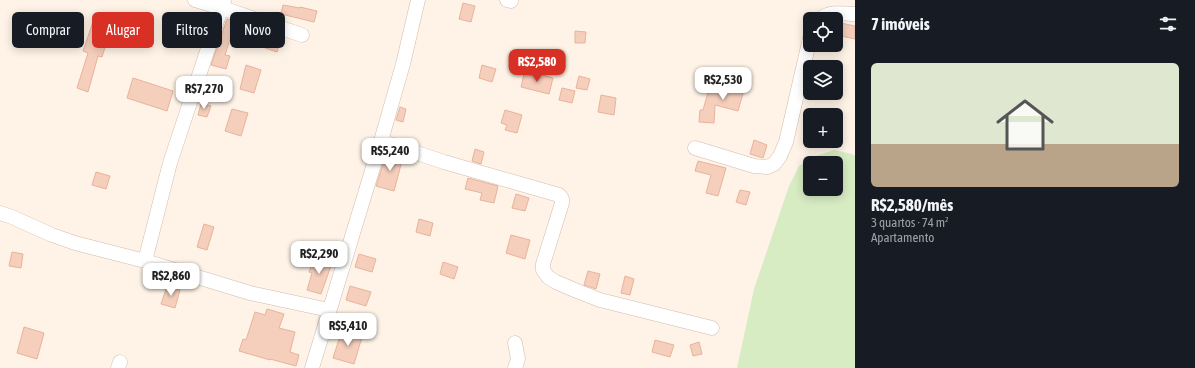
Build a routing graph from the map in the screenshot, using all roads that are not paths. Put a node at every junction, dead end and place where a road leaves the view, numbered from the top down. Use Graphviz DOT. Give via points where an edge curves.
graph roads {
  1 [pos="194,0"];
  2 [pos="418,0"];
  3 [pos="223,4"];
  4 [pos="843,13"];
  5 [pos="855,14"];
  6 [pos="302,35"];
  7 [pos="807,52"];
  8 [pos="381,141"];
  9 [pos="695,148"];
  10 [pos="0,213"];
  11 [pos="145,261"];
  12 [pos="329,310"];
  13 [pos="712,328"];
  14 [pos="515,343"];
  15 [pos="312,368"];
  16 [pos="515,368"];
  1 -- 3 [label="street"];
  2 -- 8 [label="street"];
  3 -- 6 [label="street"];
  3 -- 11 [label="street" via="170,163"];
  4 -- 5 [label="street"];
  7 -- 9 [label="street" via="786,142 774,164 767,167 754,166"];
  8 -- 12 [label="street"];
  8 -- 13 [label="street" via="559,195 562,203 543,264 548,277 600,300"];
  10 -- 11 [label="street" via="66,241"];
  11 -- 12 [label="street" via="250,293"];
  12 -- 15 [label="street"];
  14 -- 16 [label="street" via="518,359"];
}
